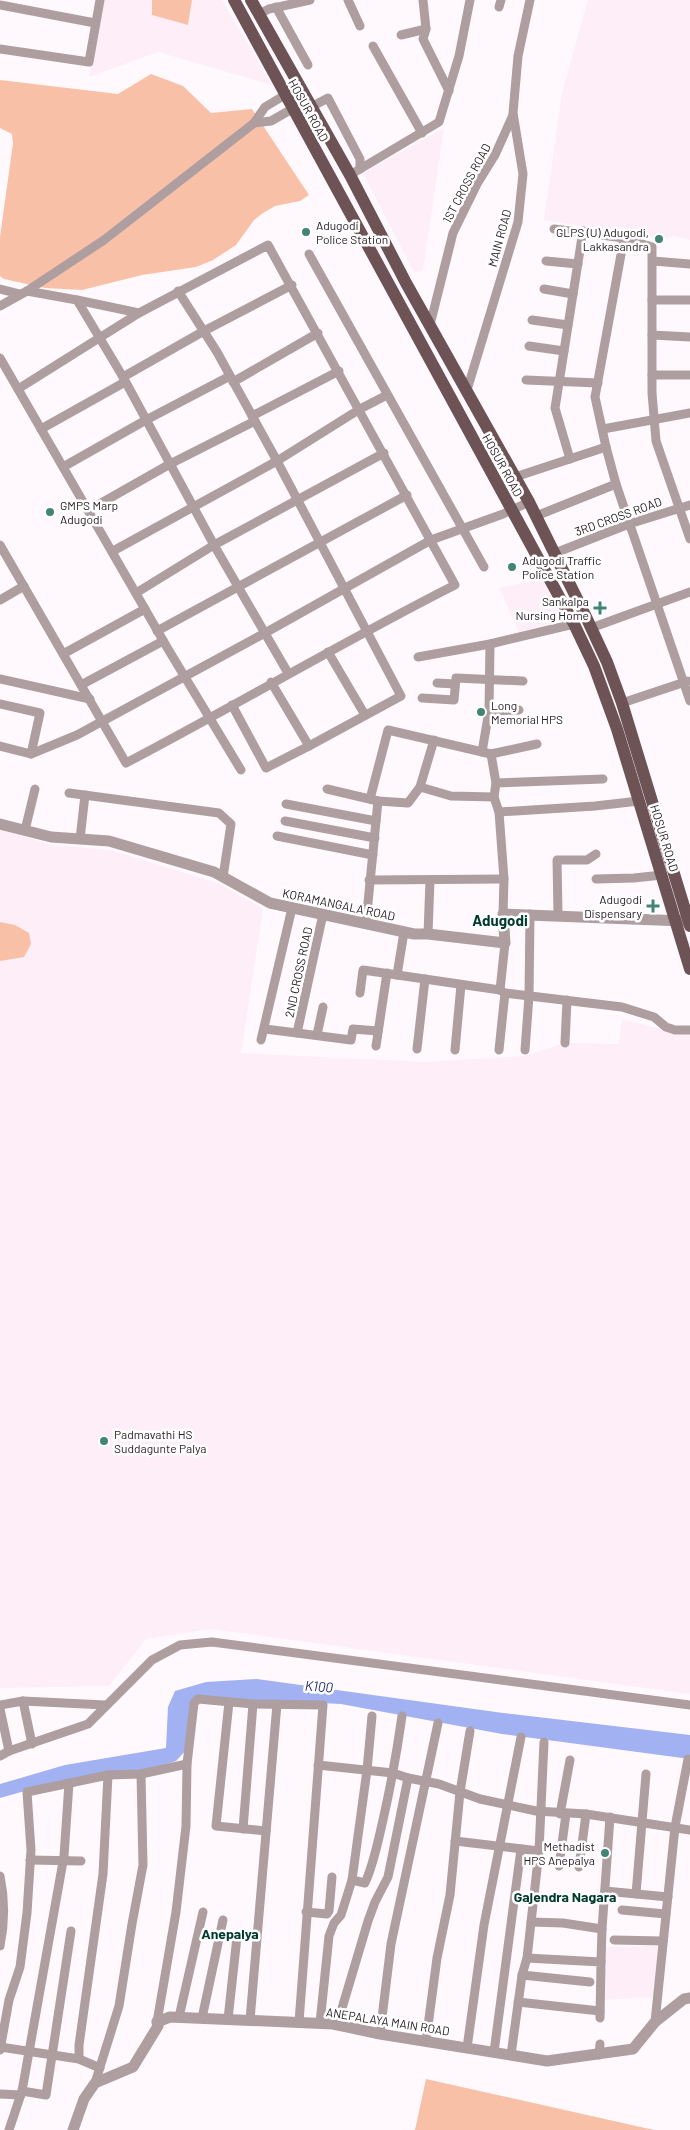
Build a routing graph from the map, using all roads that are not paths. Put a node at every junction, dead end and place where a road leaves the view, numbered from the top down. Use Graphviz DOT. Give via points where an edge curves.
graph roads {
  1 [pos="100,0"];
  2 [pos="234,0"];
  3 [pos="251,0"];
  4 [pos="310,0"];
  5 [pos="348,0"];
  6 [pos="423,0"];
  7 [pos="470,0"];
  8 [pos="530,0"];
  9 [pos="0,5"];
  10 [pos="276,7"];
  11 [pos="259,14"];
  12 [pos="95,23"];
  13 [pos="360,26"];
  14 [pos="426,29"];
  15 [pos="401,35"];
  16 [pos="373,46"];
  17 [pos="0,49"];
  18 [pos="308,65"];
  19 [pos="449,91"];
  20 [pos="285,95"];
  21 [pos="311,107"];
  22 [pos="292,109"];
  23 [pos="513,113"];
  24 [pos="254,123"];
  25 [pos="422,133"];
  26 [pos="341,160"];
  27 [pos="326,167"];
  28 [pos="355,172"];
  29 [pos="554,228"];
  30 [pos="583,231"];
  31 [pos="624,238"];
  32 [pos="309,254"];
  33 [pos="546,261"];
  34 [pos="653,261"];
  35 [pos="578,264"];
  36 [pos="690,264"];
  37 [pos="292,286"];
  38 [pos="0,289"];
  39 [pos="544,289"];
  40 [pos="24,292"];
  41 [pos="178,292"];
  42 [pos="573,294"];
  43 [pos="77,300"];
  44 [pos="652,300"];
  45 [pos="690,300"];
  46 [pos="0,306"];
  47 [pos="139,313"];
  48 [pos="532,320"];
  49 [pos="430,325"];
  50 [pos="568,325"];
  51 [pos="204,331"];
  52 [pos="318,333"];
  53 [pos="652,335"];
  54 [pos="100,337"];
  55 [pos="690,337"];
  56 [pos="529,346"];
  57 [pos="564,351"];
  58 [pos="0,358"];
  59 [pos="339,371"];
  60 [pos="652,375"];
  61 [pos="690,376"];
  62 [pos="232,379"];
  63 [pos="124,380"];
  64 [pos="526,380"];
  65 [pos="560,382"];
  66 [pos="598,383"];
  67 [pos="18,389"];
  68 [pos="467,390"];
  69 [pos="387,395"];
  70 [pos="360,409"];
  71 [pos="690,413"];
  72 [pos="254,419"];
  73 [pos="146,420"];
  74 [pos="654,420"];
  75 [pos="41,429"];
  76 [pos="603,429"];
  77 [pos="606,447"];
  78 [pos="384,453"];
  79 [pos="570,459"];
  80 [pos="277,461"];
  81 [pos="170,464"];
  82 [pos="63,467"];
  83 [pos="515,477"];
  84 [pos="616,484"];
  85 [pos="407,495"];
  86 [pos="296,499"];
  87 [pos="529,502"];
  88 [pos="690,505"];
  89 [pos="193,506"];
  90 [pos="679,508"];
  91 [pos="89,510"];
  92 [pos="512,510"];
  93 [pos="536,516"];
  94 [pos="629,524"];
  95 [pos="462,530"];
  96 [pos="690,539"];
  97 [pos="431,540"];
  98 [pos="319,542"];
  99 [pos="214,545"];
  100 [pos="1,548"];
  101 [pos="113,552"];
  102 [pos="555,553"];
  103 [pos="484,568"];
  104 [pos="24,586"];
  105 [pos="238,587"];
  106 [pos="344,588"];
  107 [pos="690,592"];
  108 [pos="136,593"];
  109 [pos="0,600"];
  110 [pos="656,603"];
  111 [pos="145,609"];
  112 [pos="574,624"];
  113 [pos="590,628"];
  114 [pos="367,629"];
  115 [pos="157,630"];
  116 [pos="265,633"];
  117 [pos="163,641"];
  118 [pos="490,644"];
  119 [pos="328,652"];
  120 [pos="64,654"];
  121 [pos="418,658"];
  122 [pos="288,673"];
  123 [pos="184,677"];
  124 [pos="0,679"];
  125 [pos="490,680"];
  126 [pos="523,680"];
  127 [pos="687,681"];
  128 [pos="272,682"];
  129 [pos="437,684"];
  130 [pos="455,684"];
  131 [pos="81,685"];
  132 [pos="422,698"];
  133 [pos="90,699"];
  134 [pos="690,701"];
  135 [pos="622,703"];
  136 [pos="0,704"];
  137 [pos="232,705"];
  138 [pos="519,710"];
  139 [pos="490,711"];
  140 [pos="365,715"];
  141 [pos="209,719"];
  142 [pos="103,722"];
  143 [pos="434,740"];
  144 [pos="537,744"];
  145 [pos="0,746"];
  146 [pos="310,746"];
  147 [pos="486,753"];
  148 [pos="31,754"];
  149 [pos="242,770"];
  150 [pos="603,778"];
  151 [pos="496,782"];
  152 [pos="420,787"];
  153 [pos="35,789"];
  154 [pos="327,789"];
  155 [pos="69,793"];
  156 [pos="85,795"];
  157 [pos="494,797"];
  158 [pos="374,800"];
  159 [pos="639,801"];
  160 [pos="286,804"];
  161 [pos="499,812"];
  162 [pos="285,821"];
  163 [pos="376,821"];
  164 [pos="0,824"];
  165 [pos="25,830"];
  166 [pos="277,836"];
  167 [pos="375,838"];
  168 [pos="80,839"];
  169 [pos="596,854"];
  170 [pos="373,855"];
  171 [pos="662,874"];
  172 [pos="223,877"];
  173 [pos="596,878"];
  174 [pos="369,880"];
  175 [pos="430,880"];
  176 [pos="504,880"];
  177 [pos="292,908"];
  178 [pos="323,914"];
  179 [pos="503,914"];
  180 [pos="530,914"];
  181 [pos="558,915"];
  182 [pos="685,918"];
  183 [pos="366,923"];
  184 [pos="404,932"];
  185 [pos="428,934"];
  186 [pos="505,943"];
  187 [pos="690,969"];
  188 [pos="387,974"];
  189 [pos="397,975"];
  190 [pos="425,980"];
  191 [pos="461,985"];
  192 [pos="502,991"];
  193 [pos="360,993"];
  194 [pos="529,996"];
  195 [pos="567,1000"];
  196 [pos="323,1007"];
  197 [pos="265,1029"];
  198 [pos="690,1030"];
  199 [pos="378,1031"];
  200 [pos="297,1033"];
  201 [pos="317,1035"];
  202 [pos="261,1040"];
  203 [pos="565,1043"];
  204 [pos="376,1046"];
  205 [pos="417,1048"];
  206 [pos="455,1050"];
  207 [pos="500,1050"];
  208 [pos="525,1050"];
  209 [pos="23,1701"];
  210 [pos="229,1702"];
  211 [pos="253,1704"];
  212 [pos="277,1704"];
  213 [pos="106,1705"];
  214 [pos="690,1705"];
  215 [pos="0,1707"];
  216 [pos="372,1716"];
  217 [pos="402,1716"];
  218 [pos="438,1723"];
  219 [pos="470,1731"];
  220 [pos="521,1737"];
  221 [pos="544,1742"];
  222 [pos="32,1744"];
  223 [pos="9,1751"];
  224 [pos="0,1756"];
  225 [pos="688,1759"];
  226 [pos="570,1760"];
  227 [pos="187,1764"];
  228 [pos="318,1765"];
  229 [pos="367,1770"];
  230 [pos="393,1773"];
  231 [pos="141,1774"];
  232 [pos="646,1774"];
  233 [pos="108,1775"];
  234 [pos="408,1778"];
  235 [pos="426,1781"];
  236 [pos="69,1783"];
  237 [pos="460,1792"];
  238 [pos="506,1805"];
  239 [pos="541,1812"];
  240 [pos="563,1814"];
  241 [pos="586,1814"];
  242 [pos="610,1818"];
  243 [pos="643,1822"];
  244 [pos="675,1827"];
  245 [pos="243,1829"];
  246 [pos="690,1830"];
  247 [pos="266,1831"];
  248 [pos="455,1841"];
  249 [pos="498,1846"];
  250 [pos="522,1849"];
  251 [pos="539,1851"];
  252 [pos="30,1860"];
  253 [pos="63,1861"];
  254 [pos="81,1861"];
  255 [pos="559,1866"];
  256 [pos="579,1867"];
  257 [pos="0,1876"];
  258 [pos="332,1877"];
  259 [pos="352,1880"];
  260 [pos="605,1891"];
  261 [pos="636,1894"];
  262 [pos="668,1897"];
  263 [pos="2,1899"];
  264 [pos="622,1910"];
  265 [pos="203,1912"];
  266 [pos="306,1912"];
  267 [pos="666,1914"];
  268 [pos="223,1920"];
  269 [pos="531,1922"];
  270 [pos="602,1929"];
  271 [pos="71,1931"];
  272 [pos="237,1937"];
  273 [pos="614,1940"];
  274 [pos="663,1941"];
  275 [pos="0,1946"];
  276 [pos="527,1958"];
  277 [pos="601,1962"];
  278 [pos="522,1975"];
  279 [pos="590,1982"];
  280 [pos="690,1998"];
  281 [pos="5,1999"];
  282 [pos="518,2002"];
  283 [pos="179,2017"];
  284 [pos="202,2018"];
  285 [pos="228,2019"];
  286 [pos="250,2020"];
  287 [pos="157,2022"];
  288 [pos="299,2022"];
  289 [pos="656,2022"];
  290 [pos="320,2023"];
  291 [pos="338,2025"];
  292 [pos="380,2034"];
  293 [pos="426,2041"];
  294 [pos="0,2048"];
  295 [pos="467,2048"];
  296 [pos="30,2051"];
  297 [pos="494,2052"];
  298 [pos="52,2055"];
  299 [pos="510,2055"];
  300 [pos="79,2059"];
  301 [pos="100,2068"];
  302 [pos="95,2083"];
  303 [pos="22,2093"];
  304 [pos="0,2094"];
  305 [pos="9,2130"];
  306 [pos="73,2130"];
  1 -- 12 [label="street"];
  2 -- 20 [label="main road, HOSUR ROAD"];
  3 -- 11 [label="main road, HOSUR ROAD"];
  4 -- 10 [label="street"];
  5 -- 13 [label="street"];
  6 -- 14 [label="street"];
  7 -- 19 [label="street"];
  8 -- 23 [label="street, MAIN ROAD" via="518,56"];
  9 -- 12 [label="street"];
  10 -- 11 [label="street"];
  10 -- 18 [label="street"];
  11 -- 21 [label="main road, HOSUR ROAD"];
  12 -- 17 [label="street" via="89,62"];
  14 -- 15 [label="street"];
  14 -- 19 [label="street" via="423,39"];
  16 -- 25 [label="street"];
  19 -- 25 [label="street" via="439,122"];
  20 -- 22 [label="main road, HOSUR ROAD"];
  20 -- 24 [label="street" via="264,107"];
  21 -- 26 [label="main road, HOSUR ROAD"];
  21 -- 28 [label="street" via="328,98 360,159"];
  22 -- 24 [label="street" via="271,121"];
  22 -- 27 [label="main road, HOSUR ROAD"];
  23 -- 49 [label="street, 1ST CROSS ROAD" via="496,156 477,184 453,234"];
  23 -- 68 [label="street, MAIN ROAD" via="523,174 518,222"];
  24 -- 40 [label="street" via="104,240"];
  25 -- 28 [label="street"];
  26 -- 27 [label="main road"];
  26 -- 28 [label="main road, HOSUR ROAD"];
  27 -- 92 [label="main road, HOSUR ROAD"];
  28 -- 49 [label="main road, HOSUR ROAD" via="380,234"];
  29 -- 30 [label="street"];
  30 -- 31 [label="street"];
  30 -- 35 [label="street"];
  31 -- 34 [label="street" via="652,247"];
  31 -- 66 [label="street"];
  32 -- 69 [label="street"];
  33 -- 35 [label="street"];
  34 -- 36 [label="street"];
  34 -- 44 [label="street"];
  35 -- 42 [label="street"];
  37 -- 41 [label="street" via="268,245"];
  37 -- 51 [label="street"];
  37 -- 52 [label="street"];
  38 -- 40 [label="street"];
  39 -- 42 [label="street"];
  40 -- 43 [label="street"];
  40 -- 46 [label="street"];
  41 -- 47 [label="street"];
  41 -- 51 [label="street"];
  42 -- 50 [label="street"];
  43 -- 47 [label="street"];
  43 -- 54 [label="street"];
  44 -- 45 [label="street"];
  44 -- 53 [label="street"];
  47 -- 54 [label="street"];
  48 -- 50 [label="street"];
  49 -- 68 [label="main road, HOSUR ROAD"];
  50 -- 57 [label="street"];
  51 -- 62 [label="street"];
  51 -- 63 [label="street"];
  52 -- 59 [label="street"];
  52 -- 62 [label="street"];
  53 -- 55 [label="street"];
  53 -- 60 [label="street"];
  54 -- 63 [label="street"];
  54 -- 67 [label="street"];
  56 -- 57 [label="street"];
  57 -- 65 [label="street"];
  58 -- 67 [label="street"];
  59 -- 70 [label="street"];
  59 -- 72 [label="street"];
  60 -- 61 [label="street"];
  60 -- 74 [label="street"];
  62 -- 72 [label="street"];
  62 -- 73 [label="street"];
  63 -- 73 [label="street"];
  63 -- 75 [label="street"];
  64 -- 65 [label="street"];
  65 -- 66 [label="street"];
  65 -- 79 [label="street" via="555,408"];
  66 -- 76 [label="street" via="595,397"];
  67 -- 75 [label="street"];
  68 -- 83 [label="main road, HOSUR ROAD"];
  69 -- 70 [label="street"];
  69 -- 95 [label="street"];
  70 -- 78 [label="street"];
  70 -- 80 [label="street"];
  71 -- 74 [label="street"];
  72 -- 80 [label="street"];
  72 -- 81 [label="street"];
  73 -- 81 [label="street"];
  73 -- 82 [label="street"];
  74 -- 76 [label="street"];
  74 -- 90 [label="street" via="656,441"];
  75 -- 82 [label="street"];
  76 -- 77 [label="street"];
  77 -- 79 [label="street"];
  77 -- 84 [label="street"];
  78 -- 85 [label="street"];
  78 -- 86 [label="street"];
  79 -- 83 [label="street"];
  80 -- 86 [label="street"];
  80 -- 89 [label="street"];
  81 -- 89 [label="street"];
  81 -- 91 [label="street"];
  82 -- 91 [label="street"];
  83 -- 87 [label="main road, HOSUR ROAD"];
  84 -- 93 [label="street"];
  84 -- 94 [label="street"];
  85 -- 97 [label="street"];
  85 -- 98 [label="street"];
  86 -- 98 [label="street"];
  86 -- 99 [label="street"];
  87 -- 92 [label="street"];
  87 -- 93 [label="main road, HOSUR ROAD"];
  88 -- 90 [label="street, 3RD CROSS ROAD"];
  89 -- 99 [label="street"];
  89 -- 101 [label="street"];
  90 -- 94 [label="street, 3RD CROSS ROAD"];
  90 -- 96 [label="street"];
  91 -- 101 [label="street"];
  92 -- 95 [label="street"];
  92 -- 112 [label="main road, HOSUR ROAD"];
  93 -- 102 [label="main road, HOSUR ROAD"];
  94 -- 102 [label="street, 3RD CROSS ROAD"];
  94 -- 110 [label="street"];
  95 -- 97 [label="street"];
  95 -- 103 [label="street"];
  97 -- 106 [label="street"];
  97 -- 114 [label="street" via="456,585"];
  98 -- 105 [label="street"];
  98 -- 106 [label="street"];
  99 -- 105 [label="street"];
  99 -- 108 [label="street"];
  100 -- 104 [label="street"];
  101 -- 108 [label="street"];
  102 -- 113 [label="main road, HOSUR ROAD"];
  104 -- 109 [label="street"];
  104 -- 120 [label="street"];
  105 -- 115 [label="street"];
  105 -- 116 [label="street"];
  106 -- 114 [label="street"];
  106 -- 116 [label="street"];
  107 -- 110 [label="street"];
  108 -- 111 [label="street"];
  110 -- 113 [label="street"];
  110 -- 127 [label="street"];
  111 -- 115 [label="street"];
  111 -- 120 [label="street"];
  112 -- 118 [label="street"];
  112 -- 159 [label="main road, HOSUR ROAD" via="602,686"];
  113 -- 135 [label="main road, HOSUR ROAD"];
  114 -- 119 [label="street"];
  114 -- 140 [label="street" via="401,696"];
  115 -- 117 [label="street"];
  116 -- 122 [label="street"];
  116 -- 123 [label="street"];
  117 -- 123 [label="street"];
  117 -- 131 [label="street"];
  118 -- 121 [label="street"];
  118 -- 125 [label="street"];
  119 -- 122 [label="street"];
  119 -- 140 [label="street"];
  120 -- 131 [label="street"];
  122 -- 128 [label="street"];
  123 -- 141 [label="street"];
  123 -- 142 [label="street"];
  124 -- 133 [label="street"];
  125 -- 126 [label="street"];
  125 -- 130 [label="street" via="456,678"];
  125 -- 139 [label="street"];
  127 -- 134 [label="street"];
  127 -- 135 [label="street"];
  128 -- 137 [label="street"];
  128 -- 146 [label="street"];
  129 -- 130 [label="street"];
  130 -- 132 [label="street" via="454,700"];
  131 -- 133 [label="street"];
  133 -- 142 [label="street"];
  135 -- 182 [label="main road, HOSUR ROAD"];
  136 -- 148 [label="street" via="40,713"];
  137 -- 141 [label="street"];
  137 -- 146 [label="street" via="266,768"];
  138 -- 139 [label="street"];
  139 -- 147 [label="street"];
  140 -- 146 [label="street"];
  141 -- 142 [label="street" via="126,763"];
  141 -- 149 [label="street"];
  142 -- 148 [label="street"];
  143 -- 147 [label="street"];
  143 -- 152 [label="street"];
  143 -- 158 [label="street" via="388,730"];
  144 -- 147 [label="street"];
  145 -- 148 [label="street"];
  147 -- 151 [label="street"];
  150 -- 151 [label="street"];
  151 -- 157 [label="street"];
  152 -- 157 [label="street" via="450,796"];
  152 -- 158 [label="street" via="408,803"];
  153 -- 165 [label="street"];
  154 -- 158 [label="street"];
  155 -- 156 [label="street"];
  156 -- 168 [label="street"];
  156 -- 172 [label="street" via="219,813 231,824"];
  157 -- 161 [label="street"];
  158 -- 163 [label="street"];
  159 -- 161 [label="street"];
  159 -- 171 [label="main road, HOSUR ROAD"];
  160 -- 163 [label="street"];
  161 -- 176 [label="street"];
  162 -- 167 [label="street"];
  163 -- 167 [label="street"];
  164 -- 165 [label="street, KORAMANGALA ROAD"];
  165 -- 168 [label="street, KORAMANGALA ROAD" via="50,837"];
  166 -- 170 [label="street"];
  167 -- 170 [label="street"];
  168 -- 172 [label="street, KORAMANGALA ROAD" via="109,841"];
  169 -- 181 [label="street" via="587,860 557,860"];
  170 -- 174 [label="street"];
  171 -- 173 [label="street"];
  171 -- 182 [label="main road, HOSUR ROAD"];
  172 -- 177 [label="street, KORAMANGALA ROAD" via="270,903"];
  174 -- 175 [label="street"];
  174 -- 183 [label="street"];
  175 -- 176 [label="street"];
  175 -- 185 [label="street"];
  176 -- 179 [label="street"];
  177 -- 178 [label="street, KORAMANGALA ROAD"];
  177 -- 197 [label="street"];
  178 -- 183 [label="street, KORAMANGALA ROAD"];
  178 -- 200 [label="street, 2ND CROSS ROAD"];
  179 -- 180 [label="street"];
  179 -- 186 [label="street"];
  180 -- 181 [label="street"];
  180 -- 194 [label="street"];
  181 -- 182 [label="street"];
  182 -- 187 [label="main road, HOSUR ROAD"];
  183 -- 184 [label="street, KORAMANGALA ROAD"];
  184 -- 185 [label="street, KORAMANGALA ROAD"];
  184 -- 189 [label="street"];
  185 -- 186 [label="street, KORAMANGALA ROAD"];
  186 -- 192 [label="street"];
  188 -- 189 [label="street"];
  188 -- 193 [label="street" via="363,970"];
  188 -- 199 [label="street"];
  189 -- 190 [label="street"];
  190 -- 191 [label="street"];
  190 -- 205 [label="street"];
  191 -- 192 [label="street"];
  191 -- 206 [label="street"];
  192 -- 194 [label="street"];
  192 -- 207 [label="street"];
  194 -- 195 [label="street"];
  194 -- 208 [label="street"];
  195 -- 198 [label="street" via="622,1008 654,1017 666,1027"];
  195 -- 203 [label="street"];
  196 -- 201 [label="street"];
  197 -- 200 [label="street, 2ND CROSS ROAD"];
  197 -- 202 [label="street"];
  199 -- 201 [label="street" via="353,1029 351,1040"];
  199 -- 204 [label="street"];
  200 -- 201 [label="street"];
  209 -- 213 [label="street"];
  209 -- 215 [label="street"];
  209 -- 222 [label="street"];
  210 -- 211 [label="street"];
  210 -- 227 [label="street" via="198,1700 194,1703"];
  210 -- 245 [label="street" via="216,1826"];
  211 -- 212 [label="street"];
  211 -- 245 [label="street"];
  212 -- 228 [label="street" via="323,1705"];
  212 -- 247 [label="street"];
  213 -- 214 [label="street" via="152,1660 180,1645 212,1642"];
  213 -- 222 [label="street" via="88,1724"];
  215 -- 223 [label="street"];
  216 -- 229 [label="street"];
  217 -- 230 [label="street"];
  218 -- 235 [label="street"];
  219 -- 237 [label="street"];
  220 -- 238 [label="street"];
  221 -- 239 [label="street"];
  222 -- 223 [label="street"];
  223 -- 224 [label="street"];
  225 -- 244 [label="street"];
  226 -- 240 [label="street"];
  227 -- 231 [label="street"];
  227 -- 287 [label="street" via="186,1826 176,1912"];
  228 -- 229 [label="street"];
  228 -- 266 [label="street"];
  229 -- 230 [label="street"];
  229 -- 259 [label="street"];
  230 -- 234 [label="street"];
  230 -- 259 [label="street" via="372,1868 365,1883"];
  231 -- 233 [label="street"];
  231 -- 301 [label="street" via="143,1864 119,2006"];
  232 -- 243 [label="street"];
  233 -- 236 [label="street"];
  233 -- 300 [label="street" via="103,1874"];
  234 -- 235 [label="street"];
  234 -- 291 [label="street" via="388,1877 368,1921"];
  235 -- 237 [label="street"];
  235 -- 292 [label="street" via="391,1944"];
  236 -- 252 [label="street" via="27,1792"];
  236 -- 253 [label="street"];
  237 -- 238 [label="street"];
  237 -- 248 [label="street"];
  238 -- 239 [label="street"];
  238 -- 249 [label="street"];
  239 -- 240 [label="street"];
  239 -- 251 [label="street"];
  240 -- 241 [label="street"];
  240 -- 255 [label="street"];
  241 -- 242 [label="street"];
  241 -- 256 [label="street"];
  242 -- 243 [label="street"];
  242 -- 260 [label="street"];
  243 -- 244 [label="street"];
  243 -- 261 [label="street"];
  244 -- 246 [label="street"];
  244 -- 262 [label="street"];
  245 -- 247 [label="street"];
  247 -- 286 [label="street"];
  248 -- 249 [label="street"];
  248 -- 293 [label="street" via="450,1895 437,1958"];
  249 -- 250 [label="street"];
  249 -- 295 [label="street"];
  250 -- 251 [label="street"];
  250 -- 297 [label="street"];
  251 -- 269 [label="street"];
  252 -- 253 [label="street"];
  252 -- 281 [label="street" via="20,1968"];
  253 -- 254 [label="street"];
  253 -- 296 [label="street"];
  257 -- 263 [label="street"];
  258 -- 266 [label="street" via="327,1914"];
  259 -- 290 [label="street" via="341,1915 328,1936"];
  260 -- 261 [label="street"];
  260 -- 270 [label="street"];
  261 -- 262 [label="street"];
  262 -- 267 [label="street"];
  263 -- 275 [label="street" via="4,1925"];
  264 -- 267 [label="street"];
  265 -- 283 [label="street"];
  266 -- 288 [label="street"];
  267 -- 274 [label="street"];
  268 -- 284 [label="street"];
  269 -- 270 [label="street"];
  269 -- 276 [label="street"];
  270 -- 277 [label="street"];
  271 -- 298 [label="street"];
  272 -- 285 [label="street"];
  273 -- 274 [label="street"];
  274 -- 289 [label="street"];
  276 -- 277 [label="street"];
  276 -- 278 [label="street"];
  277 -- 282 [label="street" via="600,2015"];
  278 -- 279 [label="street"];
  278 -- 282 [label="street"];
  280 -- 289 [label="street, ANEPALAYA MAIN ROAD" via="684,1999"];
  281 -- 294 [label="street"];
  282 -- 299 [label="street"];
  283 -- 284 [label="street, ANEPALAYA MAIN ROAD"];
  283 -- 287 [label="street, ANEPALAYA MAIN ROAD"];
  284 -- 285 [label="street, ANEPALAYA MAIN ROAD"];
  285 -- 286 [label="street, ANEPALAYA MAIN ROAD"];
  286 -- 288 [label="street, ANEPALAYA MAIN ROAD"];
  287 -- 302 [label="street" via="158,2026 133,2067"];
  288 -- 290 [label="street, ANEPALAYA MAIN ROAD"];
  289 -- 299 [label="street, ANEPALAYA MAIN ROAD" via="633,2049 600,2049 547,2061"];
  290 -- 291 [label="street, ANEPALAYA MAIN ROAD"];
  291 -- 292 [label="street, ANEPALAYA MAIN ROAD"];
  292 -- 293 [label="street, ANEPALAYA MAIN ROAD"];
  293 -- 295 [label="street, ANEPALAYA MAIN ROAD"];
  294 -- 296 [label="street"];
  295 -- 297 [label="street, ANEPALAYA MAIN ROAD"];
  296 -- 298 [label="street"];
  296 -- 303 [label="street"];
  297 -- 299 [label="street, ANEPALAYA MAIN ROAD"];
  298 -- 300 [label="street"];
  298 -- 303 [label="street" via="46,2095"];
  300 -- 301 [label="street"];
  301 -- 302 [label="street"];
  302 -- 306 [label="street" via="84,2099"];
  303 -- 304 [label="street"];
  303 -- 305 [label="street"];
}
